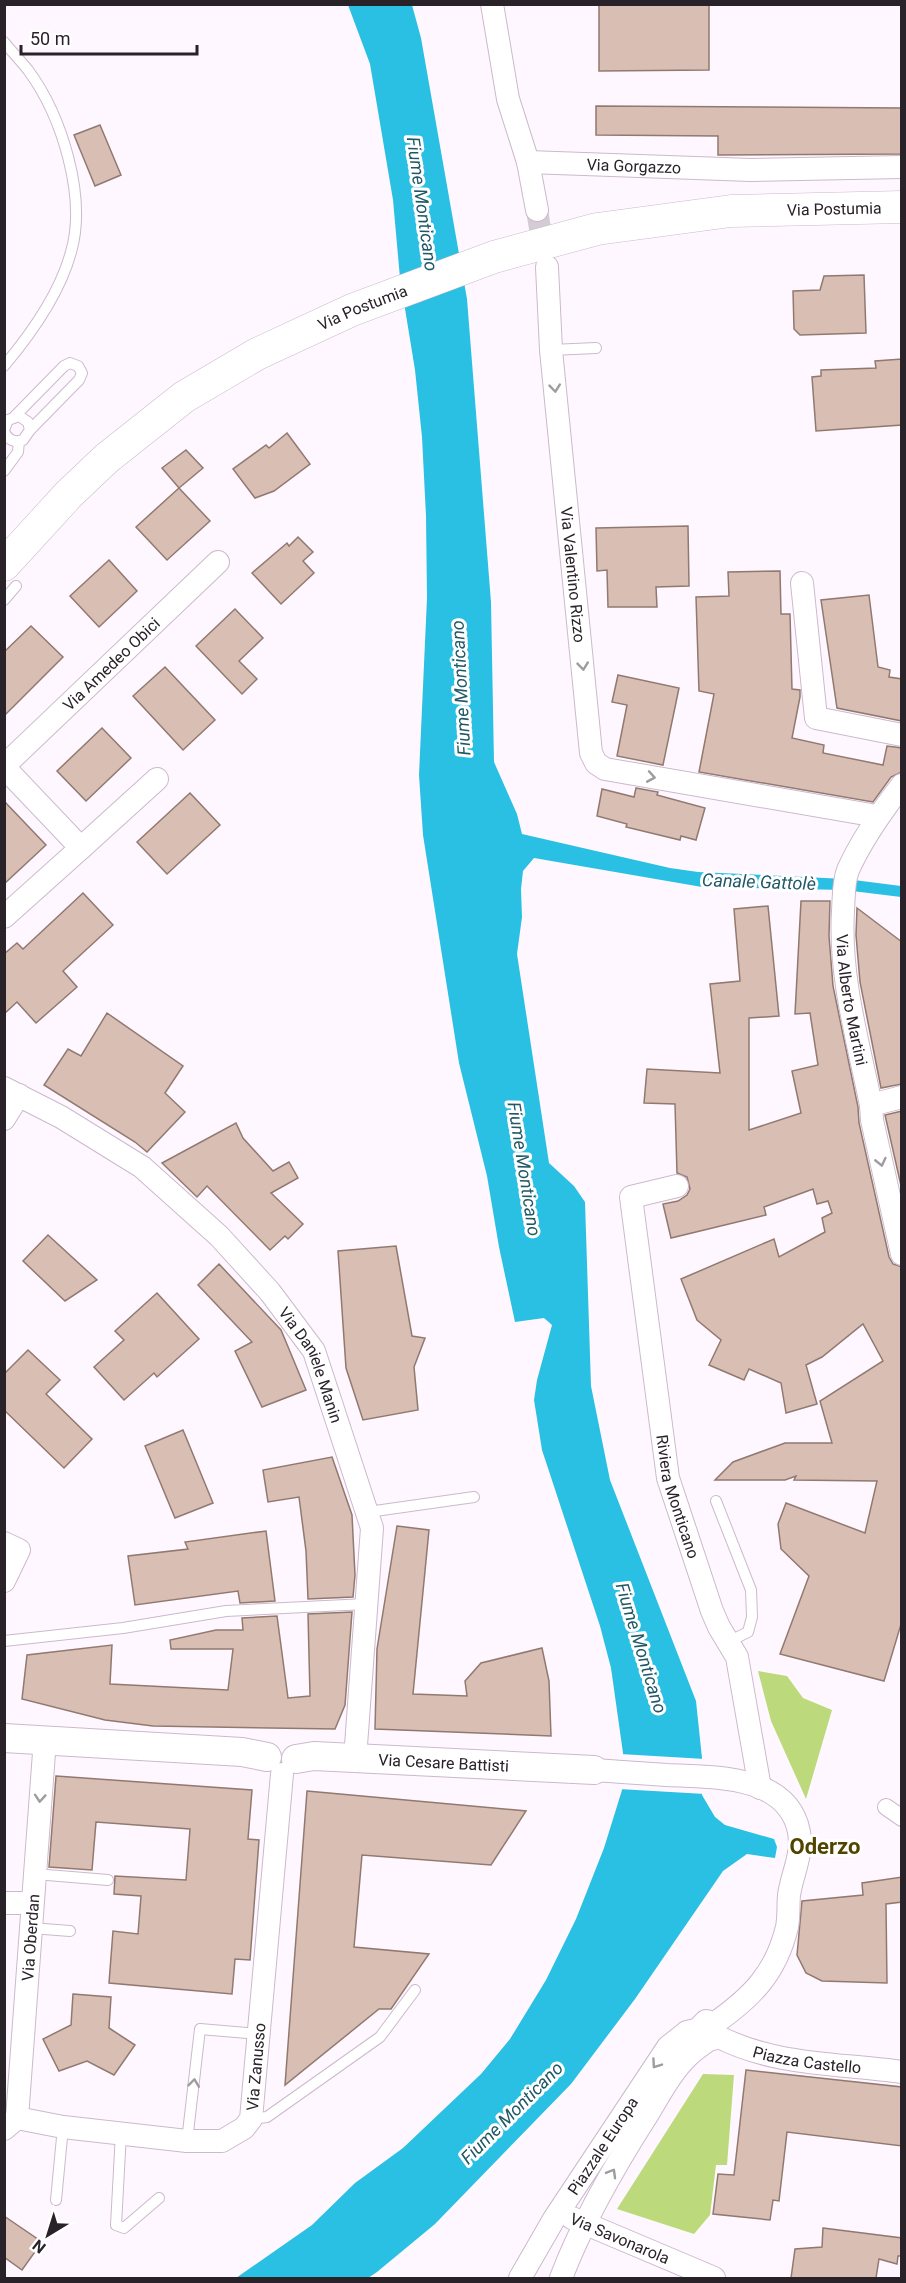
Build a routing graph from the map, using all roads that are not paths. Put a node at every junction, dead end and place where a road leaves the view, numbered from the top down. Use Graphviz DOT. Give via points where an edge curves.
graph roads {
  1 [pos="492,4"];
  2 [pos="4,42"];
  3 [pos="528,162"];
  4 [pos="902,167"];
  5 [pos="902,207"];
  6 [pos="537,210"];
  7 [pos="547,267"];
  8 [pos="596,348"];
  9 [pos="551,350"];
  10 [pos="4,366"];
  11 [pos="15,416"];
  12 [pos="5,428"];
  13 [pos="30,430"];
  14 [pos="19,441"];
  15 [pos="4,471"];
  16 [pos="218,562"];
  17 [pos="10,575"];
  18 [pos="802,584"];
  19 [pos="4,600"];
  20 [pos="902,735"];
  21 [pos="4,766"];
  22 [pos="157,779"];
  23 [pos="902,785"];
  24 [pos="877,816"];
  25 [pos="81,848"];
  26 [pos="4,917"];
  27 [pos="12,1092"];
  28 [pos="902,1097"];
  29 [pos="871,1105"];
  30 [pos="4,1119"];
  31 [pos="677,1186"];
  32 [pos="902,1254"];
  33 [pos="474,1497"];
  34 [pos="716,1501"];
  35 [pos="368,1512"];
  36 [pos="4,1543"];
  37 [pos="4,1581"];
  38 [pos="366,1604"];
  39 [pos="4,1641"];
  40 [pos="728,1642"];
  41 [pos="4,1738"];
  42 [pos="45,1739"];
  43 [pos="355,1759"];
  44 [pos="282,1763"];
  45 [pos="594,1770"];
  46 [pos="760,1788"];
  47 [pos="886,1807"];
  48 [pos="902,1818"];
  49 [pos="35,1874"];
  50 [pos="108,1881"];
  51 [pos="4,1903"];
  52 [pos="32,1903"];
  53 [pos="31,1928"];
  54 [pos="70,1931"];
  55 [pos="415,1990"];
  56 [pos="710,2031"];
  57 [pos="259,2034"];
  58 [pos="902,2072"];
  59 [pos="251,2119"];
  60 [pos="11,2124"];
  61 [pos="63,2127"];
  62 [pos="121,2133"];
  63 [pos="187,2141"];
  64 [pos="159,2198"];
  65 [pos="56,2200"];
  66 [pos="554,2219"];
  67 [pos="580,2235"];
  68 [pos="519,2278"];
  69 [pos="561,2278"];
  70 [pos="714,2278"];
  1 -- 3 [label="street" via="508,99"];
  2 -- 10 [label="lane" via="29,72 50,109 70,161 76,206 71,252 54,293 27,338"];
  3 -- 4 [label="street, Via Gorgazzo" via="752,170"];
  3 -- 6 [label="street"];
  5 -- 17 [label="main road, Via Postumia" via="731,211 597,229 494,257 370,303 257,354 184,397 69,494"];
  7 -- 9 [label="street, Via Valentino Rizzo"];
  8 -- 9 [label="lane"];
  9 -- 24 [label="street, Via Valentino Rizzo, one-way" via="591,753 596,763 606,769"];
  11 -- 12 [label="lane"];
  11 -- 13 [label="lane" via="26,419"];
  11 -- 13 [label="lane" via="64,366 78,366 82,373 79,380"];
  12 -- 14 [label="lane" via="8,438"];
  13 -- 14 [label="lane"];
  14 -- 15 [label="lane" via="18,452"];
  16 -- 21 [label="street, Via Amedeo Obici"];
  17 -- 19 [label="lane"];
  18 -- 20 [label="street" via="816,718"];
  21 -- 25 [label="street, Via Amedeo Obici"];
  22 -- 25 [label="street"];
  23 -- 24 [label="street"];
  24 -- 29 [label="street, Via Alberto Martini" via="848,871 842,954"];
  25 -- 26 [label="street"];
  27 -- 30 [label="street, Via Daniele Manin"];
  27 -- 35 [label="street, Via Daniele Manin" via="142,1167 219,1236 270,1292 314,1351"];
  28 -- 29 [label="street"];
  29 -- 32 [label="street, Via Alberto Martini, one-way"];
  31 -- 40 [label="street, Riviera Monticano" via="631,1197 668,1478 712,1611"];
  33 -- 35 [label="lane"];
  34 -- 40 [label="lane" via="751,1590 748,1632"];
  35 -- 38 [label="street, Via Daniele Manin" via="372,1528"];
  36 -- 37 [label="street" via="19,1550"];
  38 -- 39 [label="lane" via="226,1611 123,1628"];
  38 -- 43 [label="street, Via Daniele Manin"];
  40 -- 46 [label="street, Riviera Monticano" via="739,1667"];
  41 -- 42 [label="street, Via Cesare Battisti"];
  42 -- 44 [label="street, Via Cesare Battisti" via="243,1752"];
  42 -- 49 [label="street, Via Oberdan, one-way"];
  43 -- 44 [label="street, Via Cesare Battisti" via="314,1756"];
  43 -- 45 [label="street, Via Cesare Battisti"];
  44 -- 57 [label="street, Via Zanusso"];
  45 -- 46 [label="street" via="726,1779"];
  46 -- 56 [label="street" via="787,1807 798,1830 798,1861 788,1925 778,1957 761,1984"];
  47 -- 48 [label="street"];
  49 -- 50 [label="lane"];
  49 -- 52 [label="street, Via Oberdan"];
  51 -- 52 [label="street"];
  52 -- 53 [label="street, Via Oberdan"];
  53 -- 54 [label="lane"];
  53 -- 60 [label="street, Via Oberdan"];
  55 -- 59 [label="lane" via="380,2037 267,2117"];
  56 -- 58 [label="street, Piazza Castello" via="737,2047 785,2060"];
  56 -- 66 [label="street, Piazzale Europa, one-way" via="687,2032 668,2047"];
  67 -- 56 [label="street, one-way" via="671,2076"];
  57 -- 59 [label="street, Via Zanusso"];
  63 -- 57 [label="lane, one-way" via="200,2029"];
  59 -- 63 [label="street, Via Zanusso" via="222,2141"];
  60 -- 61 [label="street, Via Zanusso"];
  61 -- 62 [label="street, Via Zanusso"];
  61 -- 65 [label="lane"];
  62 -- 63 [label="street, Via Zanusso"];
  62 -- 64 [label="lane" via="116,2225 124,2229"];
  66 -- 67 [label="street, Via Savonarola"];
  66 -- 68 [label="street, Piazzale Europa"];
  67 -- 69 [label="street"];
  67 -- 70 [label="street, Via Savonarola"];
}
